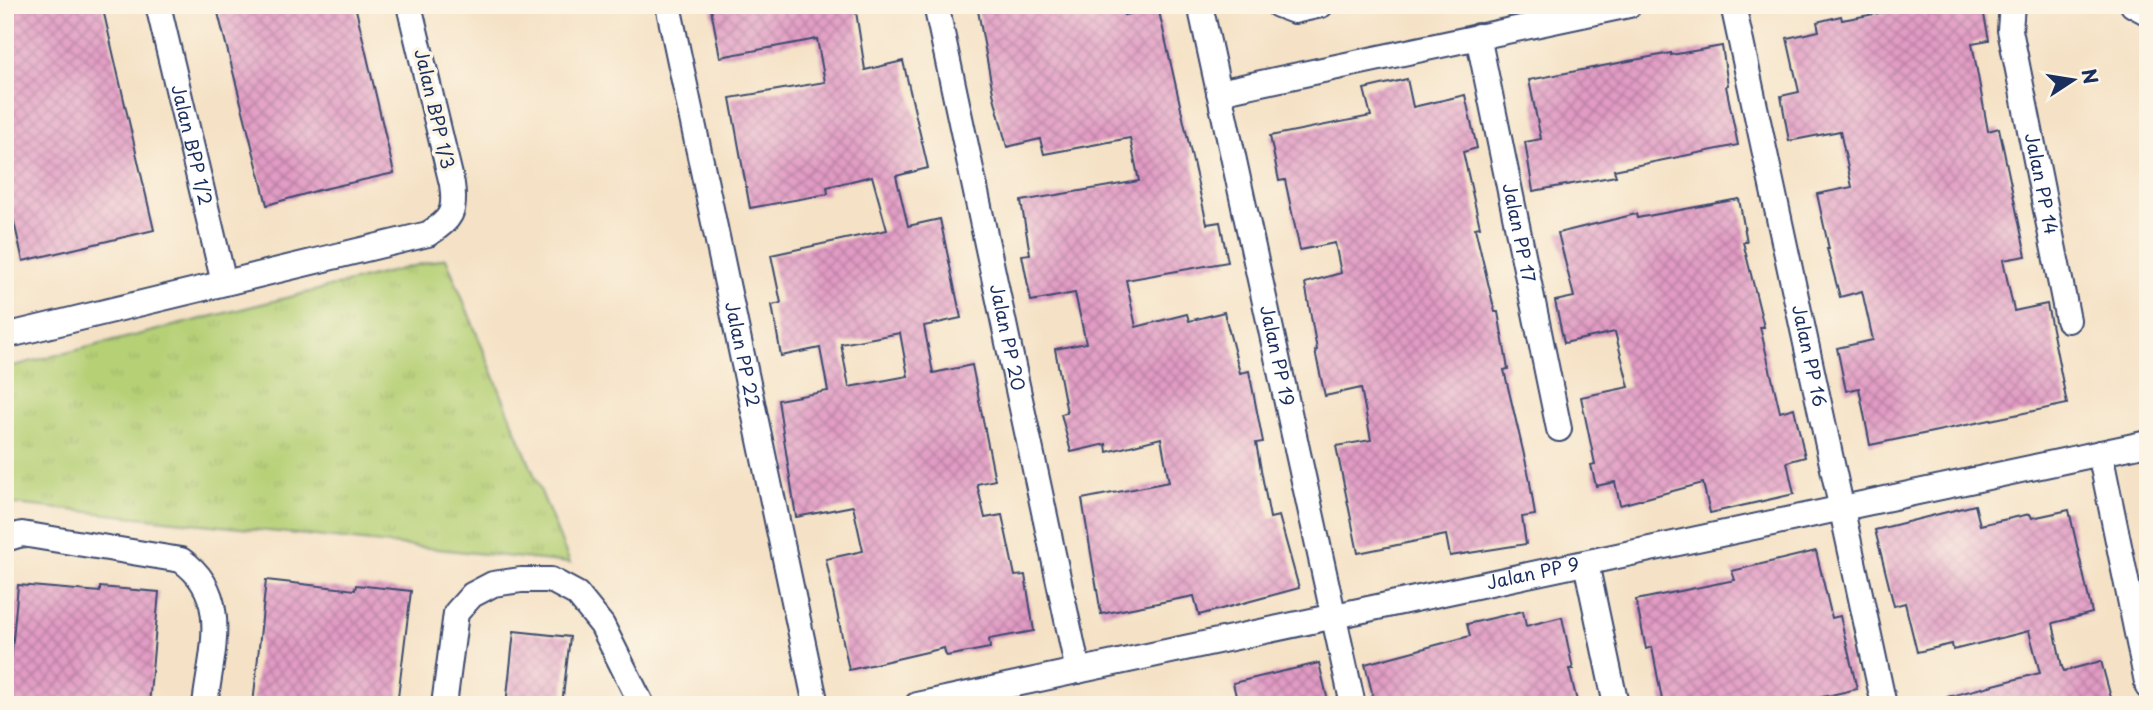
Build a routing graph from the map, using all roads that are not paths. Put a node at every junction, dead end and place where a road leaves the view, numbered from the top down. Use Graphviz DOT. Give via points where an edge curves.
graph roads {
  1 [pos="158,5"];
  2 [pos="409,5"];
  3 [pos="668,5"];
  4 [pos="936,5"];
  5 [pos="1200,5"];
  6 [pos="1278,5"];
  7 [pos="1321,5"];
  8 [pos="1629,5"];
  9 [pos="1733,5"];
  10 [pos="2012,5"];
  11 [pos="2133,5"];
  12 [pos="2148,13"];
  13 [pos="1478,36"];
  14 [pos="1219,92"];
  15 [pos="225,283"];
  16 [pos="2068,320"];
  17 [pos="5,336"];
  18 [pos="1559,429"];
  19 [pos="2148,443"];
  20 [pos="2100,453"];
  21 [pos="1842,508"];
  22 [pos="5,539"];
  23 [pos="1586,562"];
  24 [pos="1335,616"];
  25 [pos="1078,671"];
  26 [pos="2148,687"];
  27 [pos="205,705"];
  28 [pos="444,705"];
  29 [pos="642,705"];
  30 [pos="816,705"];
  31 [pos="917,705"];
  32 [pos="1353,705"];
  33 [pos="1616,705"];
  34 [pos="1884,705"];
  1 -- 15 [label="street, Jalan BPP 1/2"];
  2 -- 15 [label="street, Jalan BPP 1/3" via="452,184 452,214 428,234"];
  3 -- 30 [label="street, Jalan PP 22"];
  4 -- 25 [label="street, Jalan PP 20"];
  5 -- 14 [label="street, Jalan PP 19"];
  6 -- 7 [label="street" via="1294,11"];
  8 -- 13 [label="street"];
  9 -- 21 [label="street, Jalan PP 16"];
  10 -- 16 [label="street, Jalan PP 14" via="2010,30"];
  11 -- 12 [label="street"];
  13 -- 14 [label="street"];
  13 -- 18 [label="street, Jalan PP 17"];
  14 -- 24 [label="street, Jalan PP 19"];
  15 -- 17 [label="street"];
  19 -- 20 [label="street, Jalan PP 9"];
  20 -- 21 [label="street, Jalan PP 9"];
  20 -- 26 [label="street"];
  21 -- 23 [label="street, Jalan PP 9"];
  21 -- 34 [label="street, Jalan PP 16"];
  22 -- 27 [label="street" via="22,534 181,560 195,569 214,604"];
  23 -- 24 [label="street, Jalan PP 9"];
  23 -- 33 [label="street"];
  24 -- 25 [label="street, Jalan PP 9"];
  24 -- 32 [label="street, Jalan PP 19"];
  25 -- 31 [label="street, Jalan PP 9"];
  28 -- 29 [label="street" via="456,613 472,595 493,584 521,580 551,580 577,594 602,625"];
}
